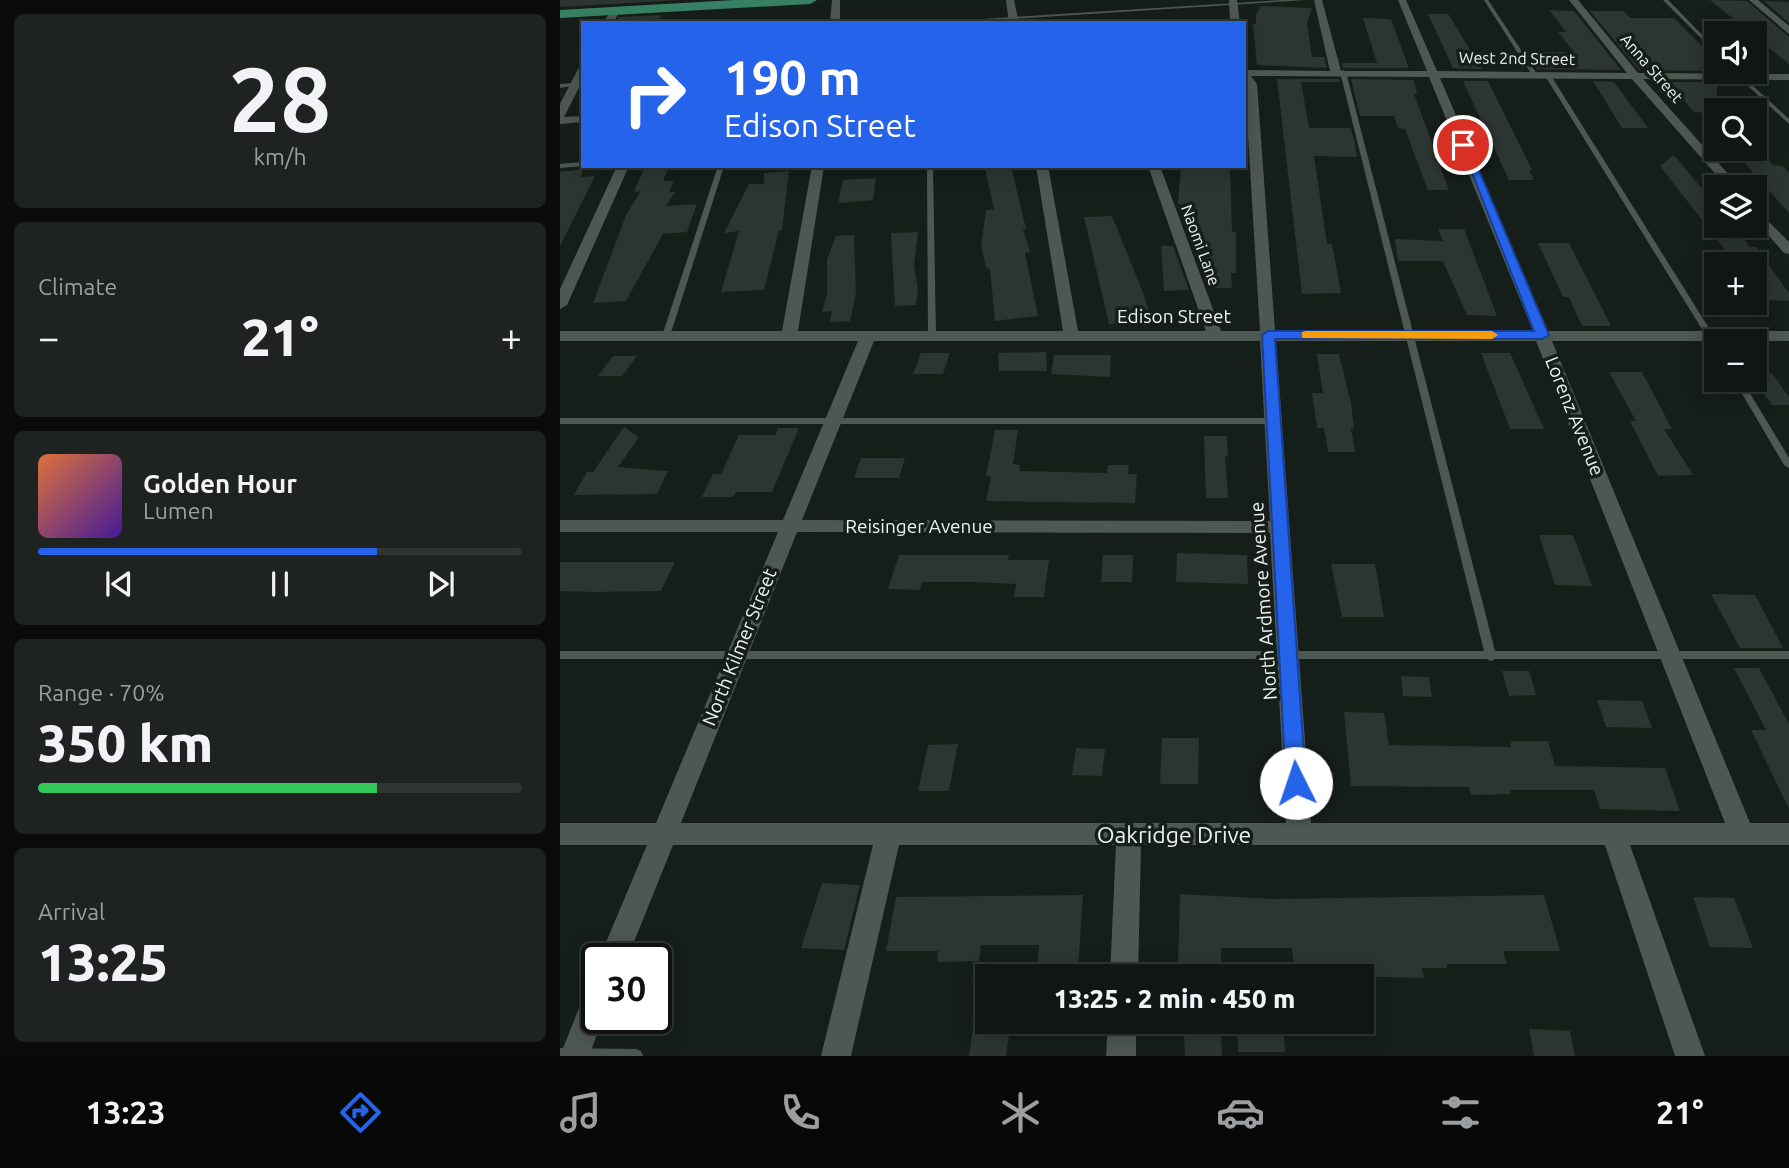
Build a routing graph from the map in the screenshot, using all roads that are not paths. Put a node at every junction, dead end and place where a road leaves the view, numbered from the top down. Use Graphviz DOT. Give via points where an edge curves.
graph roads {
  1 [pos="810,0"];
  2 [pos="836,0"];
  3 [pos="1010,0"];
  4 [pos="1304,0"];
  5 [pos="1318,0"];
  6 [pos="1402,0"];
  7 [pos="1486,0"];
  8 [pos="1573,0"];
  9 [pos="1665,0"];
  10 [pos="1753,0"];
  11 [pos="1234,2"];
  12 [pos="692,3"];
  13 [pos="560,14"];
  14 [pos="611,17"];
  15 [pos="1014,20"];
  16 [pos="835,21"];
  17 [pos="984,21"];
  18 [pos="1235,21"];
  19 [pos="1789,31"];
  20 [pos="1704,40"];
  21 [pos="1339,72"];
  22 [pos="1434,73"];
  23 [pos="1246,74"];
  24 [pos="1534,74"];
  25 [pos="1547,74"];
  26 [pos="1704,74"];
  27 [pos="1634,75"];
  28 [pos="1246,76"];
  29 [pos="1767,76"];
  30 [pos="1789,77"];
  31 [pos="578,83"];
  32 [pos="1749,84"];
  33 [pos="560,86"];
  34 [pos="560,116"];
  35 [pos="1249,117"];
  36 [pos="581,119"];
  37 [pos="560,121"];
  38 [pos="1789,122"];
  39 [pos="581,164"];
  40 [pos="560,166"];
  41 [pos="622,168"];
  42 [pos="720,168"];
  43 [pos="818,168"];
  44 [pos="930,168"];
  45 [pos="1042,168"];
  46 [pos="1155,168"];
  47 [pos="1723,175"];
  48 [pos="1767,225"];
  49 [pos="1789,250"];
  50 [pos="560,305"];
  51 [pos="1706,329"];
  52 [pos="1071,335"];
  53 [pos="1215,335"];
  54 [pos="1268,335"];
  55 [pos="1408,335"];
  56 [pos="1542,335"];
  57 [pos="560,336"];
  58 [pos="666,336"];
  59 [pos="789,336"];
  60 [pos="868,336"];
  61 [pos="932,336"];
  62 [pos="1789,336"];
  63 [pos="1767,337"];
  64 [pos="1704,341"];
  65 [pos="1745,392"];
  66 [pos="560,421"];
  67 [pos="833,421"];
  68 [pos="1273,421"];
  69 [pos="1789,465"];
  70 [pos="560,526"];
  71 [pos="789,526"];
  72 [pos="1278,527"];
  73 [pos="737,654"];
  74 [pos="560,655"];
  75 [pos="1672,655"];
  76 [pos="1789,655"];
  77 [pos="1287,657"];
  78 [pos="1491,657"];
  79 [pos="1129,833"];
  80 [pos="560,834"];
  81 [pos="663,834"];
  82 [pos="1299,834"];
  83 [pos="1742,834"];
  84 [pos="1789,834"];
  85 [pos="1614,835"];
  86 [pos="888,836"];
  87 [pos="619,943"];
  88 [pos="1124,964"];
  89 [pos="581,1031"];
  90 [pos="1122,1034"];
  91 [pos="569,1055"];
  92 [pos="635,1056"];
  93 [pos="836,1056"];
  94 [pos="1121,1056"];
  95 [pos="1690,1056"];
  1 -- 12 [label="main road"];
  2 -- 16 [label="street"];
  3 -- 15 [label="street"];
  4 -- 11 [label="lane"];
  5 -- 21 [label="street"];
  6 -- 22 [label="street, Lorenz Avenue"];
  7 -- 24 [label="lane"];
  8 -- 27 [label="street, Anna Street"];
  9 -- 20 [label="lane"];
  10 -- 19 [label="street"];
  11 -- 15 [label="lane"];
  11 -- 18 [label="street"];
  12 -- 14 [label="main road"];
  13 -- 14 [label="main road"];
  15 -- 17 [label="lane"];
  21 -- 22 [label="street, West 2nd Street"];
  21 -- 23 [label="street, West 2nd Street"];
  21 -- 55 [label="lane"];
  22 -- 24 [label="street, West 2nd Street"];
  22 -- 56 [label="street, Lorenz Avenue"];
  24 -- 25 [label="street, West 2nd Street"];
  25 -- 27 [label="street, West 2nd Street"];
  25 -- 51 [label="lane"];
  26 -- 27 [label="street, West 2nd Street"];
  27 -- 47 [label="street, Anna Street"];
  28 -- 35 [label="street, North Ardmore Avenue" via="1252,84"];
  29 -- 30 [label="street, West 2nd Street"];
  31 -- 33 [label="lane"];
  31 -- 34 [label="street"];
  32 -- 38 [label="lane"];
  35 -- 54 [label="street, North Ardmore Avenue"];
  36 -- 37 [label="street"];
  39 -- 40 [label="lane"];
  41 -- 50 [label="street"];
  42 -- 58 [label="lane"];
  43 -- 59 [label="street"];
  44 -- 61 [label="lane"];
  45 -- 52 [label="street"];
  46 -- 53 [label="street, Naomi Lane"];
  48 -- 49 [label="street"];
  52 -- 53 [label="street, Edison Street"];
  52 -- 61 [label="street, Edison Street"];
  53 -- 54 [label="street, Edison Street"];
  54 -- 55 [label="street, Edison Street"];
  54 -- 68 [label="street, North Ardmore Avenue"];
  55 -- 56 [label="street, Edison Street"];
  55 -- 78 [label="lane"];
  56 -- 64 [label="street, Edison Street"];
  56 -- 75 [label="street, Lorenz Avenue"];
  57 -- 58 [label="street, Edison Street"];
  58 -- 59 [label="street, Edison Street"];
  59 -- 60 [label="street, Edison Street"];
  60 -- 61 [label="street, Edison Street"];
  60 -- 67 [label="street, North Kilmer Street"];
  62 -- 63 [label="street, Edison Street"];
  65 -- 69 [label="lane"];
  66 -- 67 [label="lane"];
  67 -- 68 [label="lane"];
  67 -- 71 [label="street, North Kilmer Street"];
  68 -- 72 [label="street, North Ardmore Avenue"];
  70 -- 71 [label="street, Reisinger Avenue"];
  71 -- 72 [label="street, Reisinger Avenue"];
  71 -- 73 [label="street, North Kilmer Street"];
  72 -- 77 [label="street, North Ardmore Avenue"];
  73 -- 74 [label="lane"];
  73 -- 77 [label="lane"];
  73 -- 81 [label="street, North Kilmer Street"];
  75 -- 76 [label="lane"];
  75 -- 78 [label="lane"];
  75 -- 83 [label="street, Lorenz Avenue"];
  77 -- 78 [label="lane"];
  77 -- 82 [label="street, North Ardmore Avenue"];
  79 -- 82 [label="street, Oakridge Drive"];
  79 -- 86 [label="street, Oakridge Drive"];
  79 -- 88 [label="street"];
  80 -- 81 [label="street, Oakridge Drive"];
  81 -- 86 [label="street, Oakridge Drive"];
  81 -- 87 [label="street, North Kilmer Street"];
  82 -- 85 [label="street, Oakridge Drive"];
  83 -- 84 [label="street, Oakridge Drive"];
  83 -- 85 [label="street, Oakridge Drive"];
  85 -- 95 [label="street"];
  86 -- 93 [label="street"];
  89 -- 91 [label="street"];
  90 -- 94 [label="street"];
  91 -- 92 [label="lane"];
}
